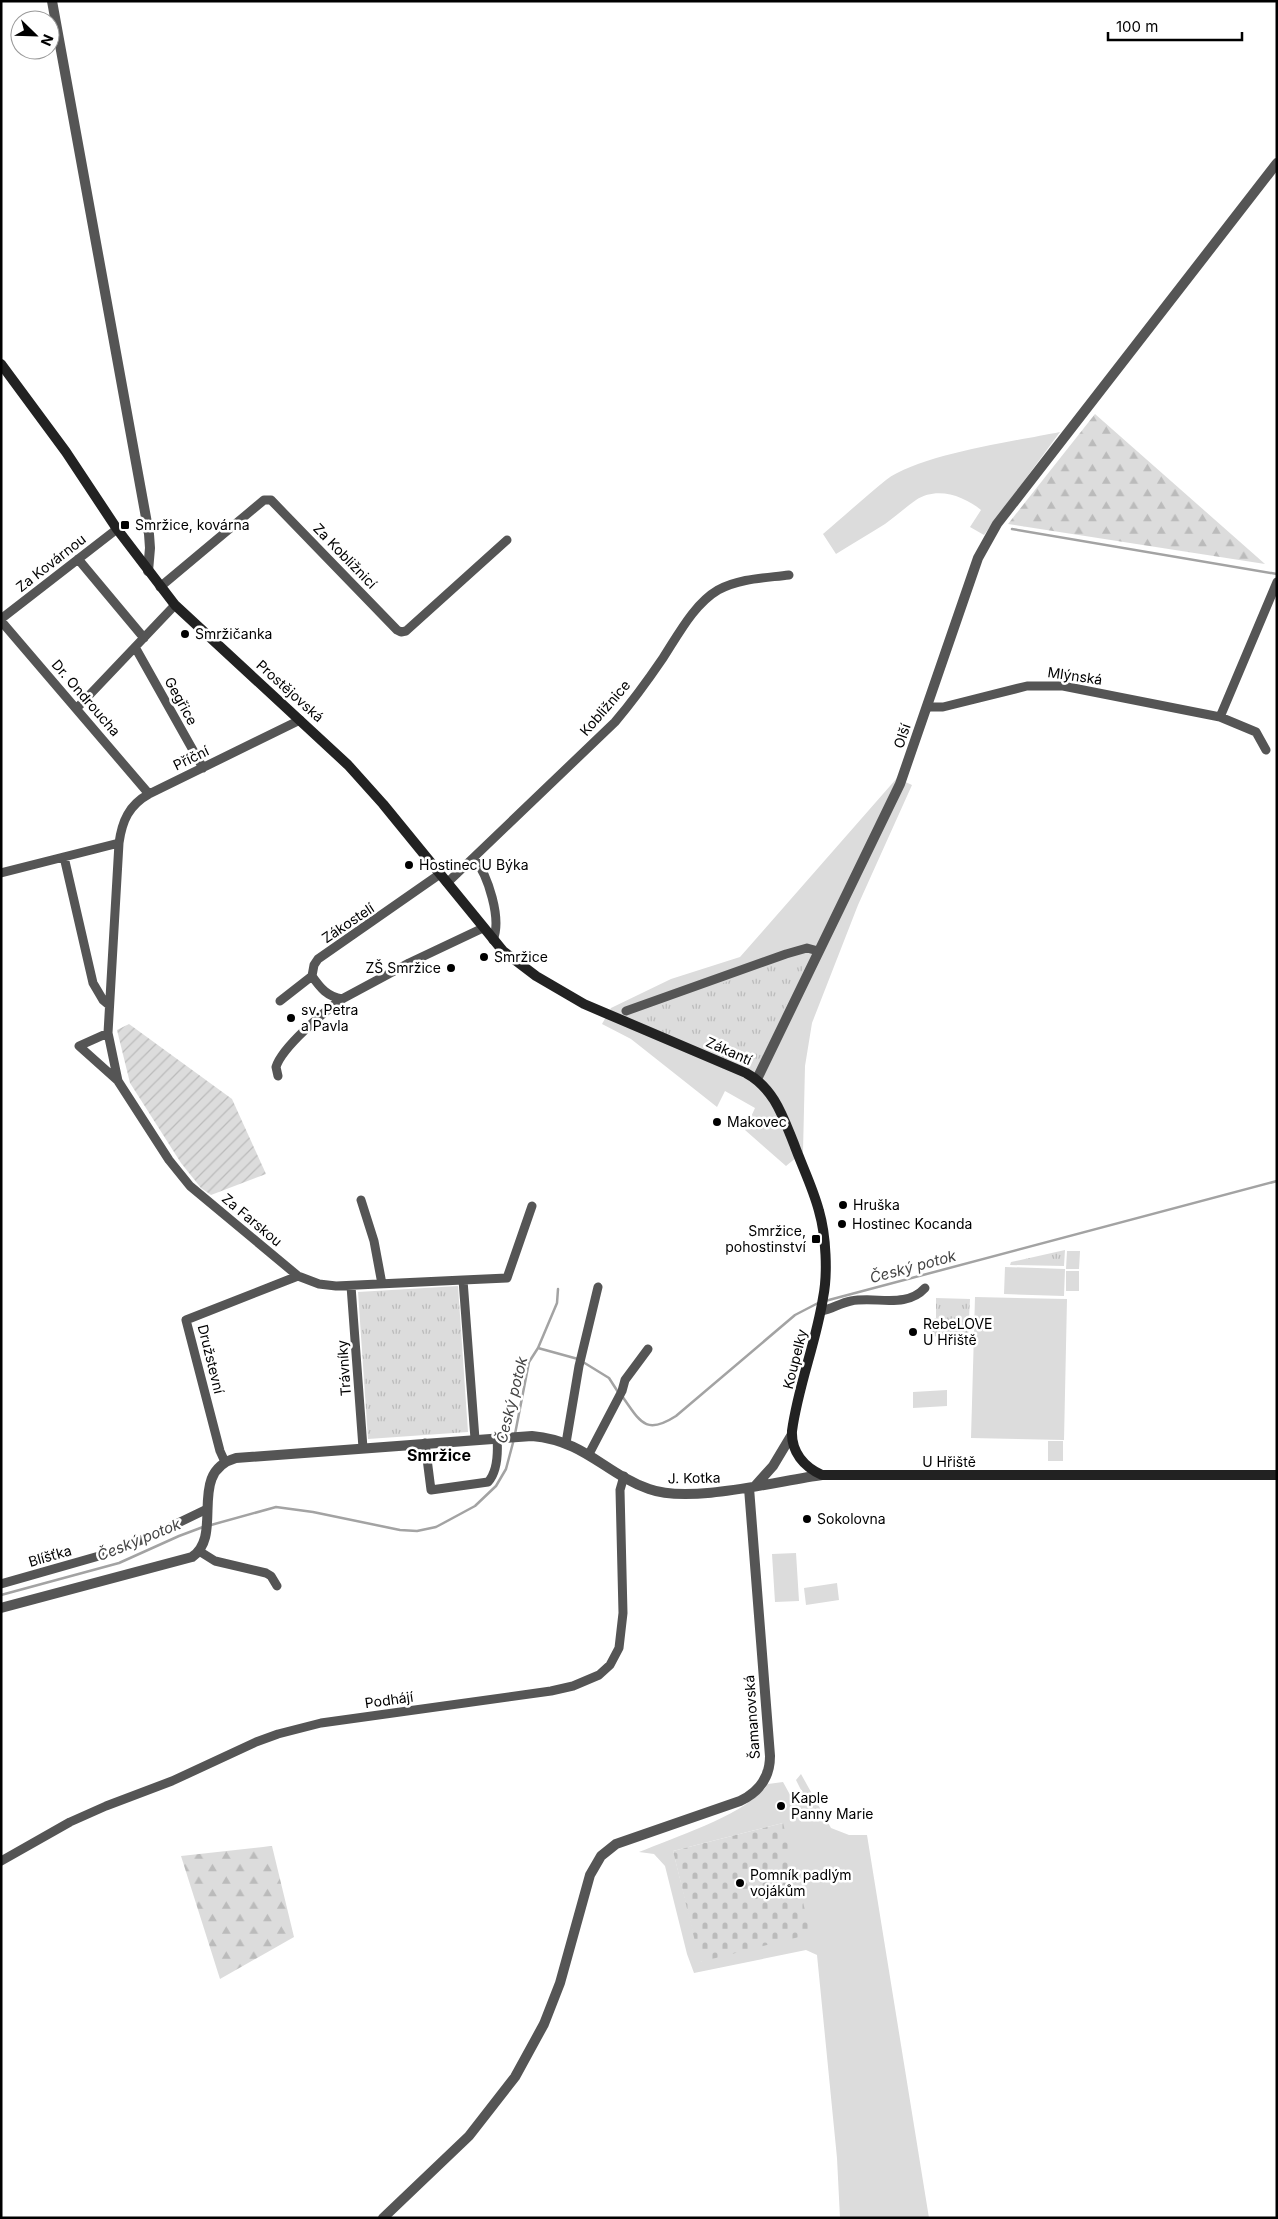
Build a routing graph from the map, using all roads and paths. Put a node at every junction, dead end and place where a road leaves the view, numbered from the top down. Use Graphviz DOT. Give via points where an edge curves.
graph roads {
  1 [pos="52,1"];
  2 [pos="1277,163"];
  3 [pos="1,364"];
  4 [pos="117,529"];
  5 [pos="507,540"];
  6 [pos="78,559"];
  7 [pos="148,571"];
  8 [pos="789,575"];
  9 [pos="1277,582"];
  10 [pos="160,587"];
  11 [pos="1273,603"];
  12 [pos="175,605"];
  13 [pos="1,620"];
  14 [pos="144,638"];
  15 [pos="135,647"];
  16 [pos="927,707"];
  17 [pos="77,708"];
  18 [pos="1220,717"];
  19 [pos="300,720"];
  20 [pos="1266,750"];
  21 [pos="203,768"];
  22 [pos="149,794"];
  23 [pos="119,843"];
  24 [pos="64,857"];
  25 [pos="474,858"];
  26 [pos="1,873"];
  27 [pos="444,879"];
  28 [pos="483,928"];
  29 [pos="493,940"];
  30 [pos="818,951"];
  31 [pos="312,976"];
  32 [pos="342,999"];
  33 [pos="280,1002"];
  34 [pos="109,1005"];
  35 [pos="626,1010"];
  36 [pos="108,1033"];
  37 [pos="278,1076"];
  38 [pos="757,1079"];
  39 [pos="118,1080"];
  40 [pos="361,1200"];
  41 [pos="532,1206"];
  42 [pos="298,1276"];
  43 [pos="463,1280"];
  44 [pos="382,1284"];
  45 [pos="352,1286"];
  46 [pos="598,1287"];
  47 [pos="925,1288"];
  48 [pos="824,1290"];
  49 [pos="821,1309"];
  50 [pos="648,1349"];
  51 [pos="792,1436"];
  52 [pos="500,1438"];
  53 [pos="476,1439"];
  54 [pos="425,1443"];
  55 [pos="566,1443"];
  56 [pos="363,1448"];
  57 [pos="589,1454"];
  58 [pos="226,1462"];
  59 [pos="822,1475"];
  60 [pos="1277,1475"];
  61 [pos="624,1476"];
  62 [pos="752,1487"];
  63 [pos="207,1514"];
  64 [pos="199,1551"];
  65 [pos="1,1584"];
  66 [pos="278,1586"];
  67 [pos="1,1608"];
  68 [pos="1,1861"];
  69 [pos="383,2218"];
  1 -- 7 [label="street" via="147,525"];
  2 -- 16 [label="street, Olší" via="997,524 978,558"];
  3 -- 4 [label="main road, Prostějovská" via="66,452"];
  4 -- 6 [label="street, Za Kovárnou"];
  4 -- 7 [label="main road, Prostějovská"];
  5 -- 10 [label="street, Za Kobližnicí" via="406,631 401,632 271,500 264,500"];
  6 -- 13 [label="street, Za Kovárnou"];
  6 -- 14 [label="street"];
  7 -- 10 [label="main road, Prostějovská"];
  8 -- 25 [label="street, Kobližnice" via="739,582 708,598 615,722"];
  9 -- 11 [label="street"];
  10 -- 12 [label="main road, Prostějovská"];
  11 -- 18 [label="street"];
  12 -- 14 [label="street"];
  12 -- 19 [label="main road, Prostějovská"];
  13 -- 17 [label="street, Dr. Ondroucha"];
  14 -- 15 [label="street"];
  15 -- 17 [label="street"];
  15 -- 21 [label="street, Gegřice"];
  16 -- 18 [label="street, Mlýnská" via="943,707 1016,688 1047,685"];
  16 -- 30 [label="street, Olší" via="900,784"];
  17 -- 22 [label="street, Dr. Ondroucha"];
  18 -- 20 [label="street, Mlýnská" via="1256,732"];
  19 -- 21 [label="street, Příční"];
  19 -- 27 [label="main road, Prostějovská" via="369,788"];
  21 -- 22 [label="street, Příční"];
  22 -- 23 [label="street, Příční" via="139,799 128,812"];
  23 -- 24 [label="street"];
  23 -- 34 [label="street, Příční"];
  24 -- 26 [label="street"];
  24 -- 34 [label="street" via="92,983"];
  25 -- 27 [label="street, Kobližnice"];
  25 -- 29 [label="street" via="488,883 496,922"];
  27 -- 28 [label="main road, Prostějovská"];
  27 -- 31 [label="street, Zákostelí" via="318,959"];
  28 -- 29 [label="main road, Prostějovská"];
  28 -- 32 [label="street"];
  29 -- 38 [label="main road, Zákantí" via="526,970 575,999"];
  30 -- 35 [label="street" via="807,948 786,954"];
  30 -- 38 [label="street, Olší"];
  31 -- 32 [label="street" via="324,992"];
  31 -- 33 [label="street"];
  32 -- 37 [label="street" via="318,1016 282,1056 276,1067"];
  34 -- 36 [label="street, Příční"];
  36 -- 39 [label="street, Za Farskou"];
  36 -- 39 [label="street" via="80,1046"];
  38 -- 48 [label="main road, Zákantí" via="779,1108 817,1205 823,1236"];
  39 -- 42 [label="street, Za Farskou" via="168,1160 190,1186"];
  40 -- 44 [label="street" via="374,1240"];
  41 -- 43 [label="street" via="507,1278"];
  42 -- 45 [label="street, Za Farskou" via="319,1284"];
  42 -- 58 [label="street, Družstevní" via="186,1320 220,1451"];
  43 -- 44 [label="street"];
  43 -- 53 [label="street"];
  44 -- 45 [label="street, Za Farskou"];
  45 -- 56 [label="street, Trávníky"];
  46 -- 55 [label="street" via="579,1366"];
  47 -- 49 [label="street" via="920,1294 899,1302 857,1300"];
  48 -- 49 [label="main road, Koupelky"];
  49 -- 51 [label="main road, Koupelky"];
  50 -- 57 [label="street" via="625,1380"];
  51 -- 59 [label="main road, Koupelky" via="801,1460"];
  51 -- 62 [label="street, Koupelky" via="774,1466"];
  52 -- 53 [label="street"];
  52 -- 54 [label="street" via="496,1466 488,1482 431,1490"];
  52 -- 55 [label="street" via="551,1438"];
  53 -- 54 [label="street"];
  54 -- 56 [label="street"];
  55 -- 57 [label="street"];
  56 -- 58 [label="street" via="236,1458"];
  57 -- 61 [label="street, J. Kotka"];
  58 -- 63 [label="street" via="216,1471 211,1482"];
  59 -- 60 [label="main road, U Hřiště"];
  59 -- 62 [label="street"];
  61 -- 62 [label="street, J. Kotka" via="646,1488 670,1493"];
  61 -- 68 [label="street, Podhájí" via="620,1490 622,1636 614,1660 599,1675 551,1692 321,1723 278,1734 172,1782 70,1822"];
  62 -- 69 [label="street, Šamanovská" via="770,1756 766,1776 760,1787 744,1799 616,1844 601,1856 590,1875 560,1983 544,2024 515,2077 469,2136"];
  63 -- 64 [label="street" via="205,1542"];
  63 -- 65 [label="street, Blíšťka" via="106,1554"];
  64 -- 66 [label="street" via="215,1562 266,1573"];
  64 -- 67 [label="street" via="183,1560"];
}
